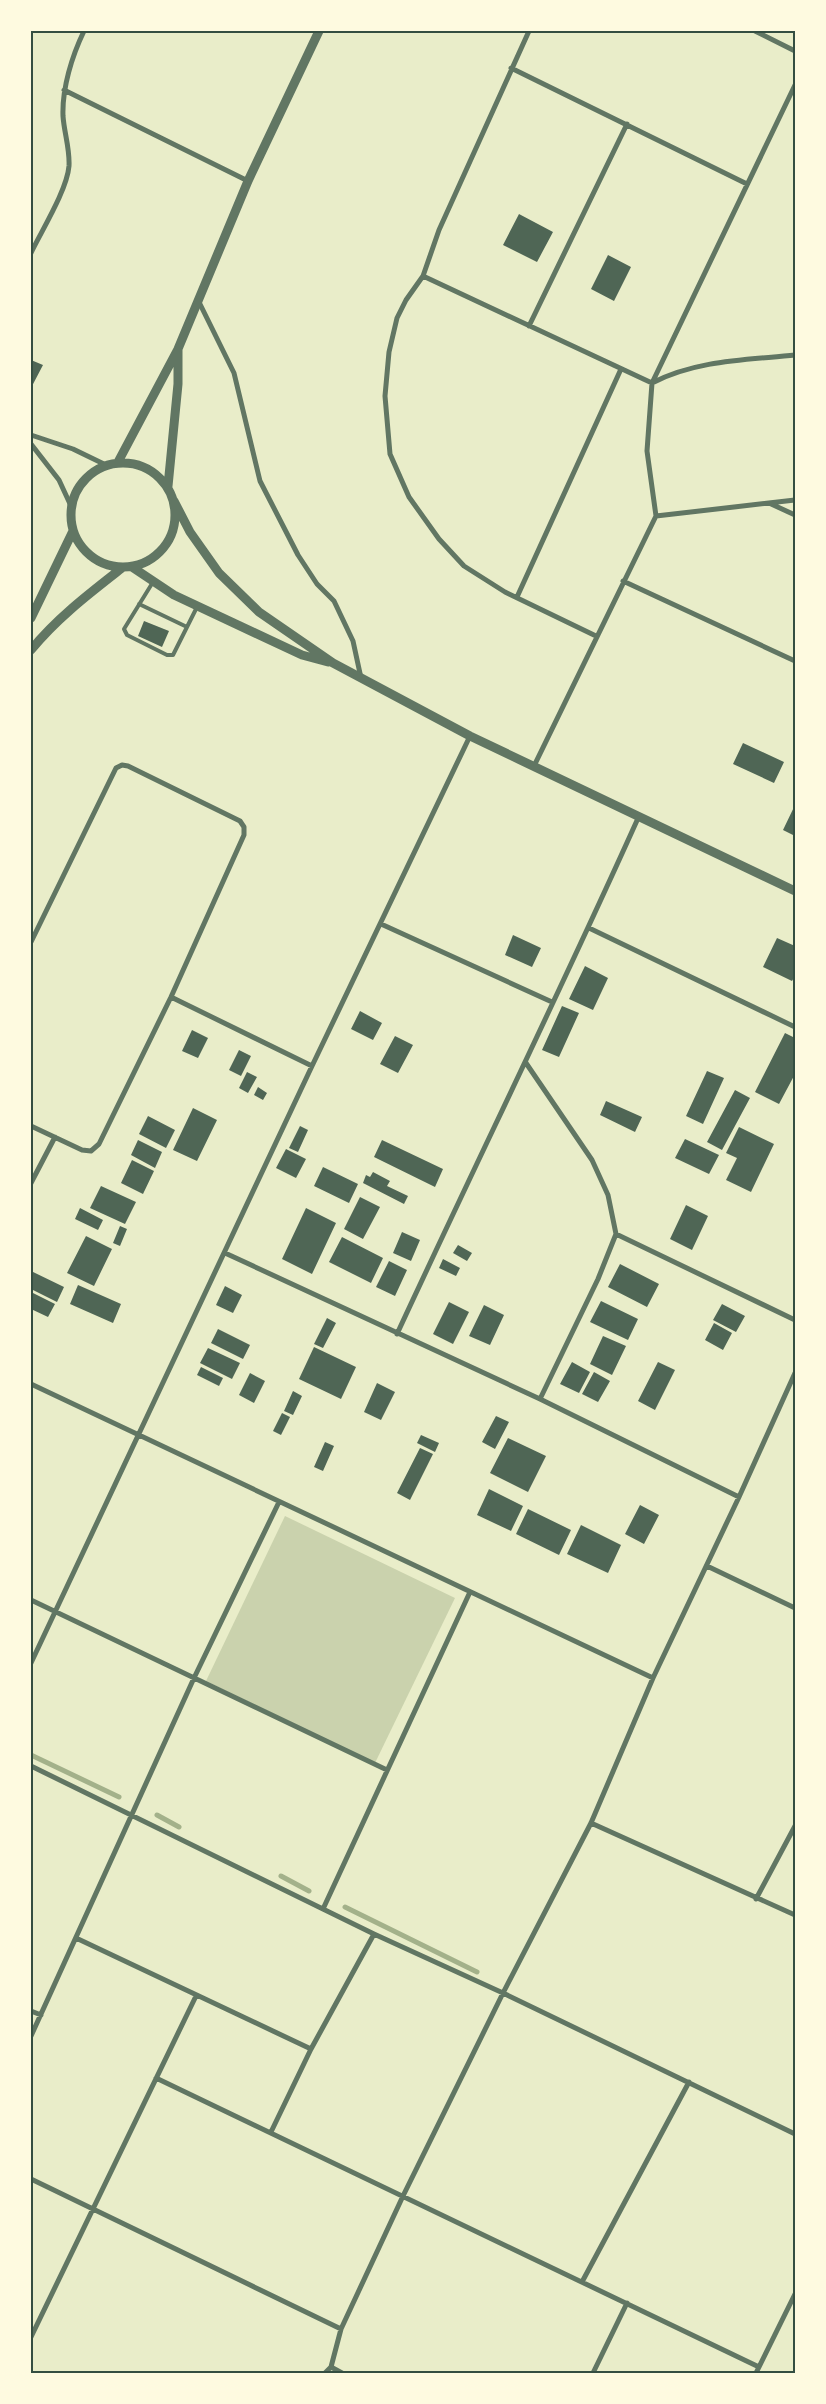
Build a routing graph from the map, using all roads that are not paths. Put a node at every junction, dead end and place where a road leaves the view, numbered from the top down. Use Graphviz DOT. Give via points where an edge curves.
graph roads {
  1 [pos="84,31"];
  2 [pos="319,31"];
  3 [pos="528,31"];
  4 [pos="755,31"];
  5 [pos="795,51"];
  6 [pos="511,68"];
  7 [pos="795,85"];
  8 [pos="64,90"];
  9 [pos="627,124"];
  10 [pos="248,181"];
  11 [pos="747,184"];
  12 [pos="31,253"];
  13 [pos="423,276"];
  14 [pos="198,300"];
  15 [pos="528,326"];
  16 [pos="178,349"];
  17 [pos="795,355"];
  18 [pos="621,368"];
  19 [pos="652,383"];
  20 [pos="31,435"];
  21 [pos="31,444"];
  22 [pos="118,462"];
  23 [pos="106,465"];
  24 [pos="168,486"];
  25 [pos="795,500"];
  26 [pos="174,501"];
  27 [pos="769,503"];
  28 [pos="71,506"];
  29 [pos="795,515"];
  30 [pos="656,516"];
  31 [pos="73,531"];
  32 [pos="127,568"];
  33 [pos="623,581"];
  34 [pos="153,582"];
  35 [pos="517,597"];
  36 [pos="139,604"];
  37 [pos="198,605"];
  38 [pos="31,618"];
  39 [pos="187,626"];
  40 [pos="596,636"];
  41 [pos="31,650"];
  42 [pos="795,662"];
  43 [pos="333,663"];
  44 [pos="361,678"];
  45 [pos="470,736"];
  46 [pos="534,766"];
  47 [pos="639,816"];
  48 [pos="795,891"];
  49 [pos="381,924"];
  50 [pos="589,928"];
  51 [pos="31,942"];
  52 [pos="171,996"];
  53 [pos="552,1002"];
  54 [pos="795,1027"];
  55 [pos="526,1063"];
  56 [pos="312,1066"];
  57 [pos="31,1126"];
  58 [pos="55,1137"];
  59 [pos="31,1183"];
  60 [pos="616,1234"];
  61 [pos="225,1253"];
  62 [pos="795,1320"];
  63 [pos="397,1334"];
  64 [pos="795,1373"];
  65 [pos="31,1384"];
  66 [pos="540,1399"];
  67 [pos="138,1434"];
  68 [pos="739,1497"];
  69 [pos="279,1502"];
  70 [pos="707,1566"];
  71 [pos="470,1592"];
  72 [pos="31,1600"];
  73 [pos="795,1608"];
  74 [pos="55,1611"];
  75 [pos="31,1663"];
  76 [pos="194,1678"];
  77 [pos="653,1678"];
  78 [pos="31,1766"];
  79 [pos="387,1770"];
  80 [pos="133,1814"];
  81 [pos="591,1823"];
  82 [pos="794,1827"];
  83 [pos="756,1899"];
  84 [pos="323,1909"];
  85 [pos="795,1916"];
  86 [pos="374,1934"];
  87 [pos="76,1938"];
  88 [pos="503,1992"];
  89 [pos="196,1996"];
  90 [pos="31,2011"];
  91 [pos="41,2015"];
  92 [pos="31,2036"];
  93 [pos="311,2049"];
  94 [pos="156,2078"];
  95 [pos="689,2082"];
  96 [pos="271,2132"];
  97 [pos="795,2134"];
  98 [pos="31,2179"];
  99 [pos="403,2196"];
  100 [pos="93,2209"];
  101 [pos="582,2282"];
  102 [pos="795,2294"];
  103 [pos="627,2303"];
  104 [pos="341,2329"];
  105 [pos="31,2338"];
  106 [pos="331,2367"];
  107 [pos="759,2367"];
  108 [pos="325,2373"];
  109 [pos="342,2373"];
  110 [pos="593,2373"];
  111 [pos="756,2373"];
  1 -- 8 [label="street"];
  2 -- 10 [label="street"];
  3 -- 6 [label="street"];
  4 -- 5 [label="street"];
  6 -- 9 [label="street"];
  6 -- 13 [label="street" via="439,230"];
  7 -- 11 [label="street"];
  8 -- 10 [label="street"];
  8 -- 12 [label="street" via="63,115 69,165 64,185"];
  9 -- 11 [label="street"];
  9 -- 15 [label="street"];
  10 -- 14 [label="street"];
  11 -- 19 [label="street"];
  13 -- 15 [label="street"];
  13 -- 35 [label="street" via="397,318 389,352 385,396 390,454 409,497 439,539 464,566"];
  14 -- 16 [label="street"];
  14 -- 44 [label="street" via="234,373 260,481 298,555 317,584 334,601 353,640"];
  15 -- 18 [label="street"];
  16 -- 22 [label="street"];
  16 -- 24 [label="street" via="178,384"];
  17 -- 19 [label="street" via="702,366 672,372"];
  18 -- 19 [label="street"];
  18 -- 35 [label="street"];
  19 -- 30 [label="street" via="647,451"];
  20 -- 23 [label="street" via="73,448"];
  21 -- 28 [label="street" via="55,472"];
  22 -- 23 [label="street"];
  22 -- 24 [label="street" via="137,464 155,472"];
  23 -- 28 [label="street" via="83,480"];
  24 -- 26 [label="street"];
  25 -- 27 [label="street"];
  26 -- 32 [label="street" via="175,523 168,543 146,562"];
  26 -- 43 [label="street" via="190,532 218,573 259,612"];
  27 -- 29 [label="street"];
  27 -- 30 [label="street"];
  28 -- 31 [label="street"];
  30 -- 33 [label="street"];
  31 -- 32 [label="street" via="80,546 92,558 106,565"];
  31 -- 38 [label="street"];
  32 -- 34 [label="street"];
  32 -- 41 [label="street" via="70,611"];
  33 -- 40 [label="street"];
  33 -- 42 [label="street"];
  34 -- 36 [label="lane"];
  34 -- 37 [label="street"];
  35 -- 40 [label="street"];
  36 -- 39 [label="lane"];
  36 -- 39 [label="lane" via="124,629 127,635 167,655 173,655"];
  37 -- 39 [label="lane"];
  37 -- 43 [label="street" via="302,655"];
  40 -- 46 [label="street"];
  43 -- 44 [label="street"];
  44 -- 45 [label="street"];
  45 -- 46 [label="street"];
  45 -- 49 [label="street"];
  46 -- 47 [label="street"];
  47 -- 48 [label="street"];
  47 -- 50 [label="street"];
  49 -- 53 [label="street"];
  49 -- 56 [label="street"];
  50 -- 53 [label="street"];
  50 -- 54 [label="street"];
  51 -- 52 [label="street" via="116,768 128,766 240,821 244,827 244,836"];
  52 -- 56 [label="street"];
  52 -- 58 [label="street" via="99,1144 91,1151 82,1150"];
  53 -- 55 [label="street"];
  55 -- 60 [label="street" via="592,1160 608,1195"];
  55 -- 63 [label="street"];
  56 -- 61 [label="street"];
  57 -- 58 [label="street"];
  58 -- 59 [label="street"];
  60 -- 62 [label="street"];
  60 -- 66 [label="street"];
  61 -- 63 [label="street"];
  61 -- 67 [label="street"];
  63 -- 66 [label="street"];
  64 -- 68 [label="street"];
  65 -- 67 [label="street"];
  66 -- 68 [label="street"];
  67 -- 69 [label="street"];
  67 -- 74 [label="street"];
  68 -- 70 [label="street"];
  69 -- 71 [label="street"];
  69 -- 76 [label="street"];
  70 -- 73 [label="street"];
  70 -- 77 [label="street"];
  71 -- 77 [label="street"];
  71 -- 79 [label="street"];
  72 -- 74 [label="street"];
  74 -- 75 [label="street"];
  74 -- 76 [label="street"];
  76 -- 79 [label="street"];
  76 -- 80 [label="street"];
  77 -- 81 [label="street"];
  78 -- 80 [label="street"];
  79 -- 84 [label="street"];
  80 -- 84 [label="street"];
  80 -- 87 [label="street"];
  81 -- 83 [label="street"];
  81 -- 88 [label="street"];
  82 -- 83 [label="street"];
  83 -- 85 [label="street"];
  84 -- 86 [label="street"];
  86 -- 88 [label="street"];
  86 -- 93 [label="street"];
  87 -- 89 [label="street"];
  87 -- 91 [label="street"];
  88 -- 95 [label="street"];
  88 -- 99 [label="street"];
  89 -- 93 [label="street"];
  89 -- 94 [label="street"];
  90 -- 91 [label="street"];
  91 -- 92 [label="street"];
  93 -- 96 [label="street"];
  94 -- 96 [label="street"];
  94 -- 100 [label="street"];
  95 -- 97 [label="street"];
  95 -- 101 [label="street"];
  96 -- 99 [label="street"];
  98 -- 100 [label="street"];
  99 -- 101 [label="street"];
  99 -- 104 [label="street"];
  100 -- 104 [label="street"];
  100 -- 105 [label="street"];
  101 -- 103 [label="street"];
  102 -- 107 [label="street"];
  103 -- 107 [label="street"];
  103 -- 110 [label="street"];
  104 -- 106 [label="street"];
  106 -- 108 [label="street"];
  106 -- 109 [label="street"];
  107 -- 111 [label="street"];
}
